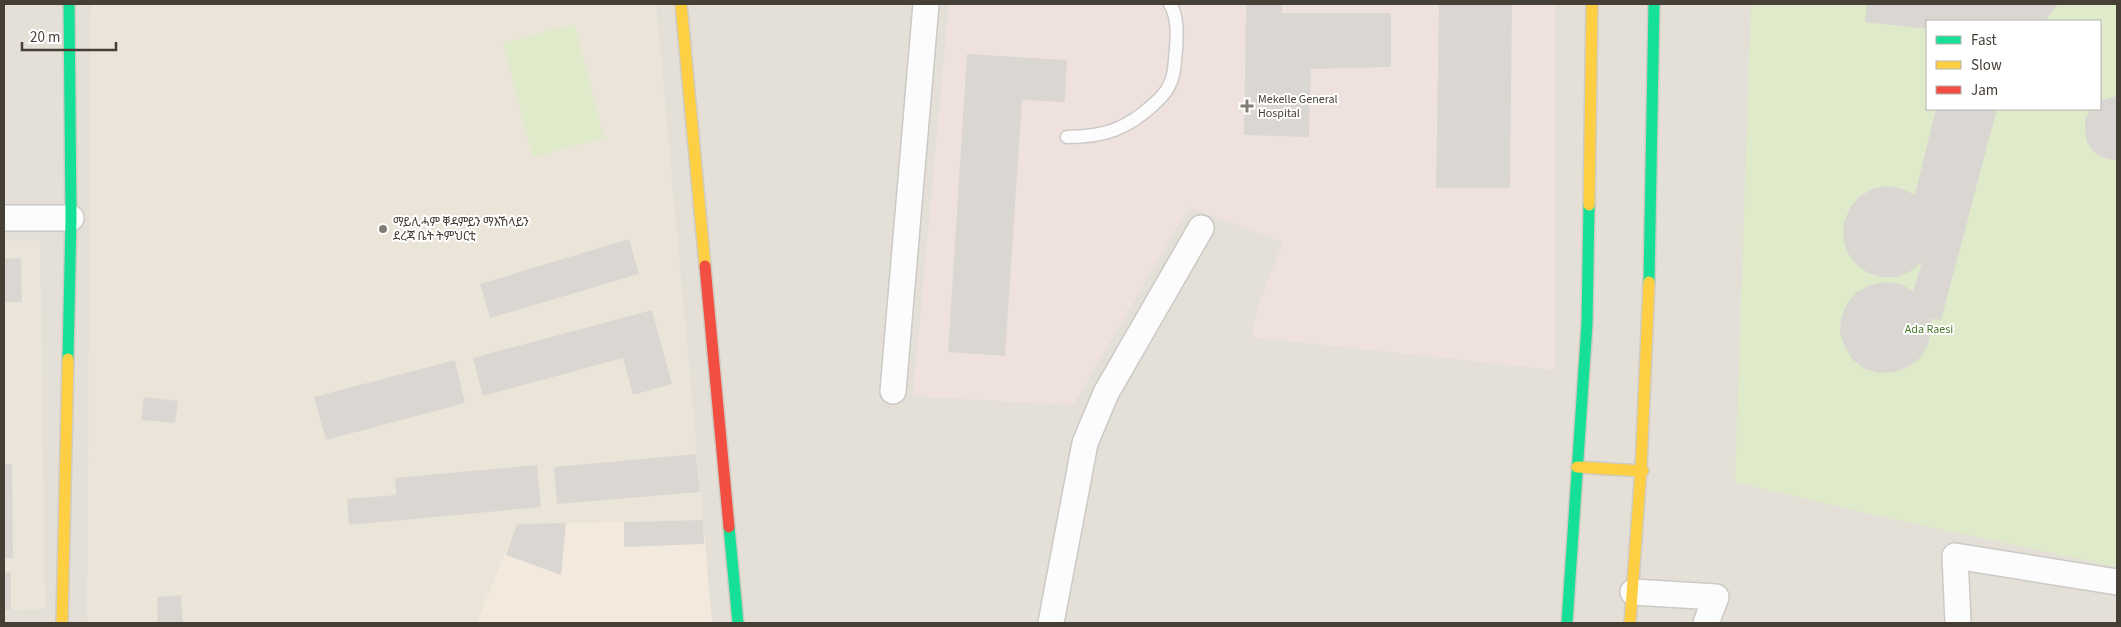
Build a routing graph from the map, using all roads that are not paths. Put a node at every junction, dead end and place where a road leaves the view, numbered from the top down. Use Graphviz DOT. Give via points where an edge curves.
graph roads {
  1 [pos="69,4"];
  2 [pos="680,4"];
  3 [pos="926,4"];
  4 [pos="1170,4"];
  5 [pos="1592,4"];
  6 [pos="1654,4"];
  7 [pos="1067,137"];
  8 [pos="4,218"];
  9 [pos="71,218"];
  10 [pos="1201,228"];
  11 [pos="893,392"];
  12 [pos="1577,467"];
  13 [pos="1643,471"];
  14 [pos="2117,582"];
  15 [pos="1633,592"];
  16 [pos="62,623"];
  17 [pos="738,623"];
  18 [pos="1050,623"];
  19 [pos="1567,623"];
  20 [pos="1630,623"];
  21 [pos="1706,623"];
  22 [pos="1958,623"];
  1 -- 9 [label="main road"];
  2 -- 17 [label="main road"];
  3 -- 11 [label="street"];
  4 -- 7 [label="lane" via="1174,10 1177,38 1173,76 1159,99 1131,123 1115,130 1085,137"];
  5 -- 12 [label="main road" via="1587,324"];
  6 -- 13 [label="main road" via="1650,329"];
  8 -- 9 [label="street"];
  9 -- 16 [label="main road"];
  10 -- 18 [label="street" via="1106,393 1085,443"];
  12 -- 13 [label="main road"];
  12 -- 19 [label="main road"];
  13 -- 15 [label="main road"];
  14 -- 22 [label="street" via="1955,556"];
  15 -- 20 [label="main road"];
  15 -- 21 [label="street" via="1716,597"];
}
